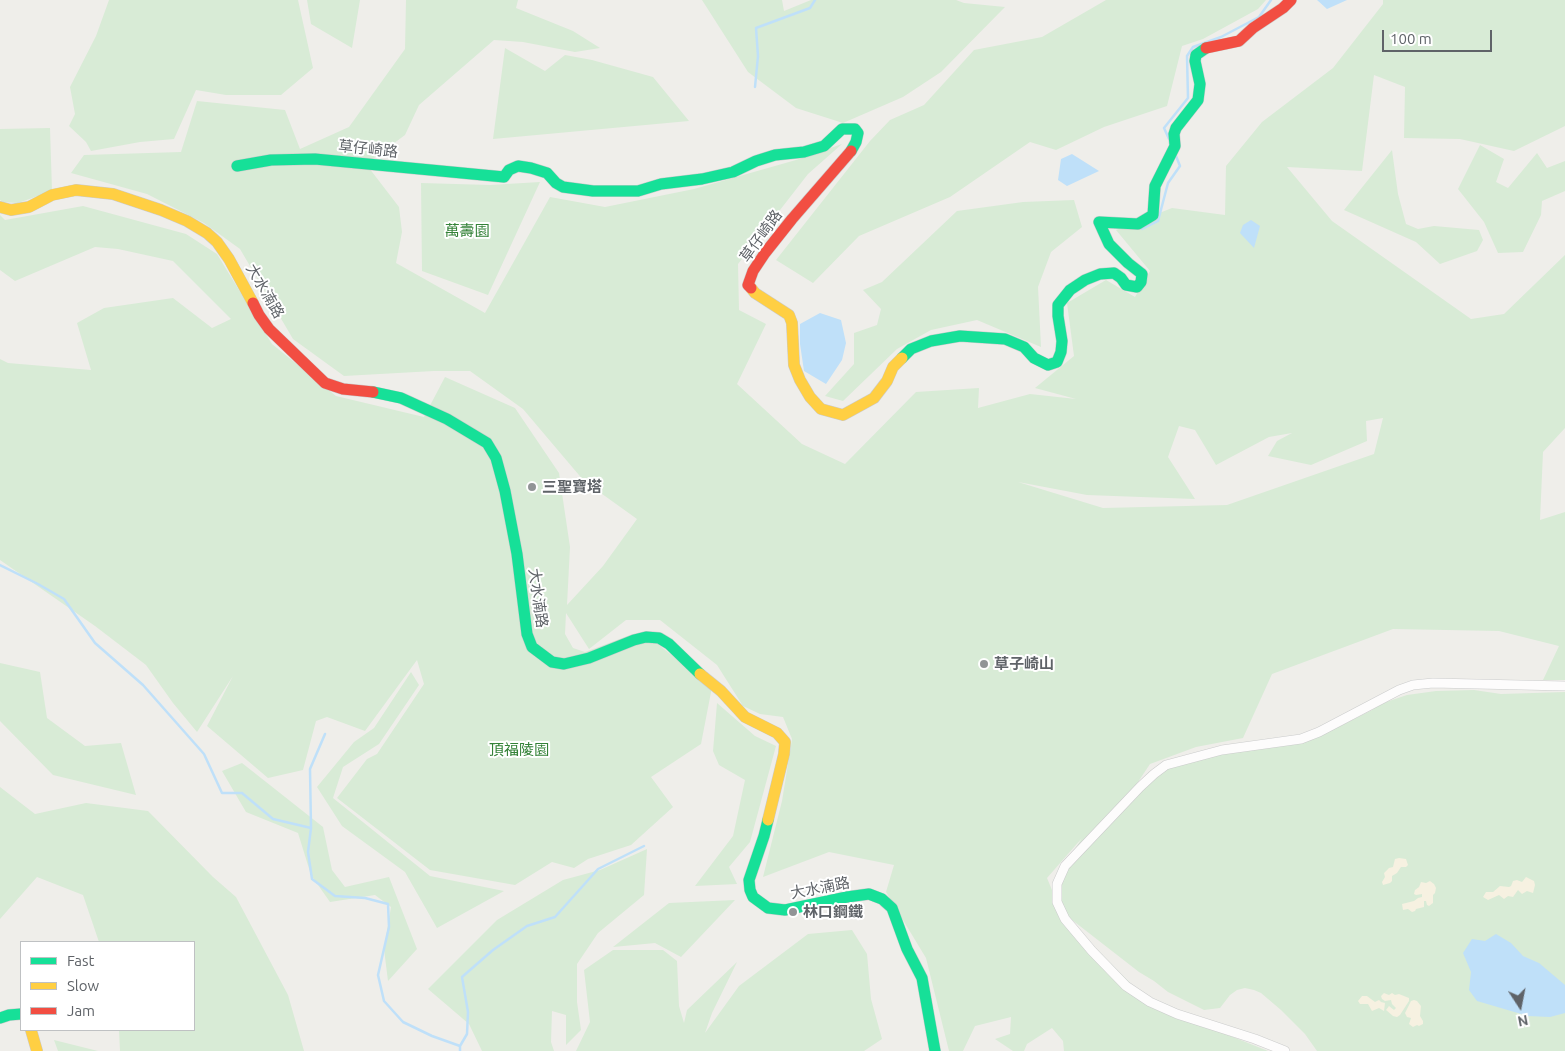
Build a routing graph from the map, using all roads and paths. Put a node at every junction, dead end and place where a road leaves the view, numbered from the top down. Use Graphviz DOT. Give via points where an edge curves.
graph roads {
  1 [pos="1292,0"];
  2 [pos="236,166"];
  3 [pos="0,206"];
  4 [pos="1565,686"];
  5 [pos="20,1014"];
  6 [pos="0,1018"];
  7 [pos="31,1031"];
  8 [pos="37,1051"];
  9 [pos="935,1051"];
  10 [pos="1284,1051"];
  1 -- 2 [label="street, 草仔崎路" via="1239,41 1206,48 1196,55 1200,84 1198,100 1176,128 1173,151 1155,186 1153,216 1138,224 1099,222 1109,244 1142,274 1141,282 1137,287 1126,285 1114,273 1100,274 1070,290 1058,305 1062,341 1058,362 1042,363 1024,348 1005,339 960,336 931,341 911,349 893,367 874,398 843,415 821,408 810,397 794,365 789,315 755,294 748,285 764,253 852,150 858,133 855,129 842,129 824,146 804,152 775,155 732,172 638,191 563,187 547,174 518,166 504,177 316,159 271,160"];
  3 -- 9 [label="street, 大水湳路" via="11,210 29,207 52,195 76,190 113,194 187,221 217,242 259,315 325,383 401,398 447,419 487,443 496,458 506,491 527,634 532,647 552,662 564,664 634,640 659,638 721,691 745,717 783,739 784,754 750,880 753,897 768,908 785,910 869,894 882,899 892,908 922,978"];
  4 -- 10 [label="street" via="1413,685 1301,739 1222,750 1166,765 1140,787 1064,866 1057,884 1058,902 1065,919 1126,986 1177,1014"];
  5 -- 6 [label="street"];
  7 -- 8 [label="street"];
}
